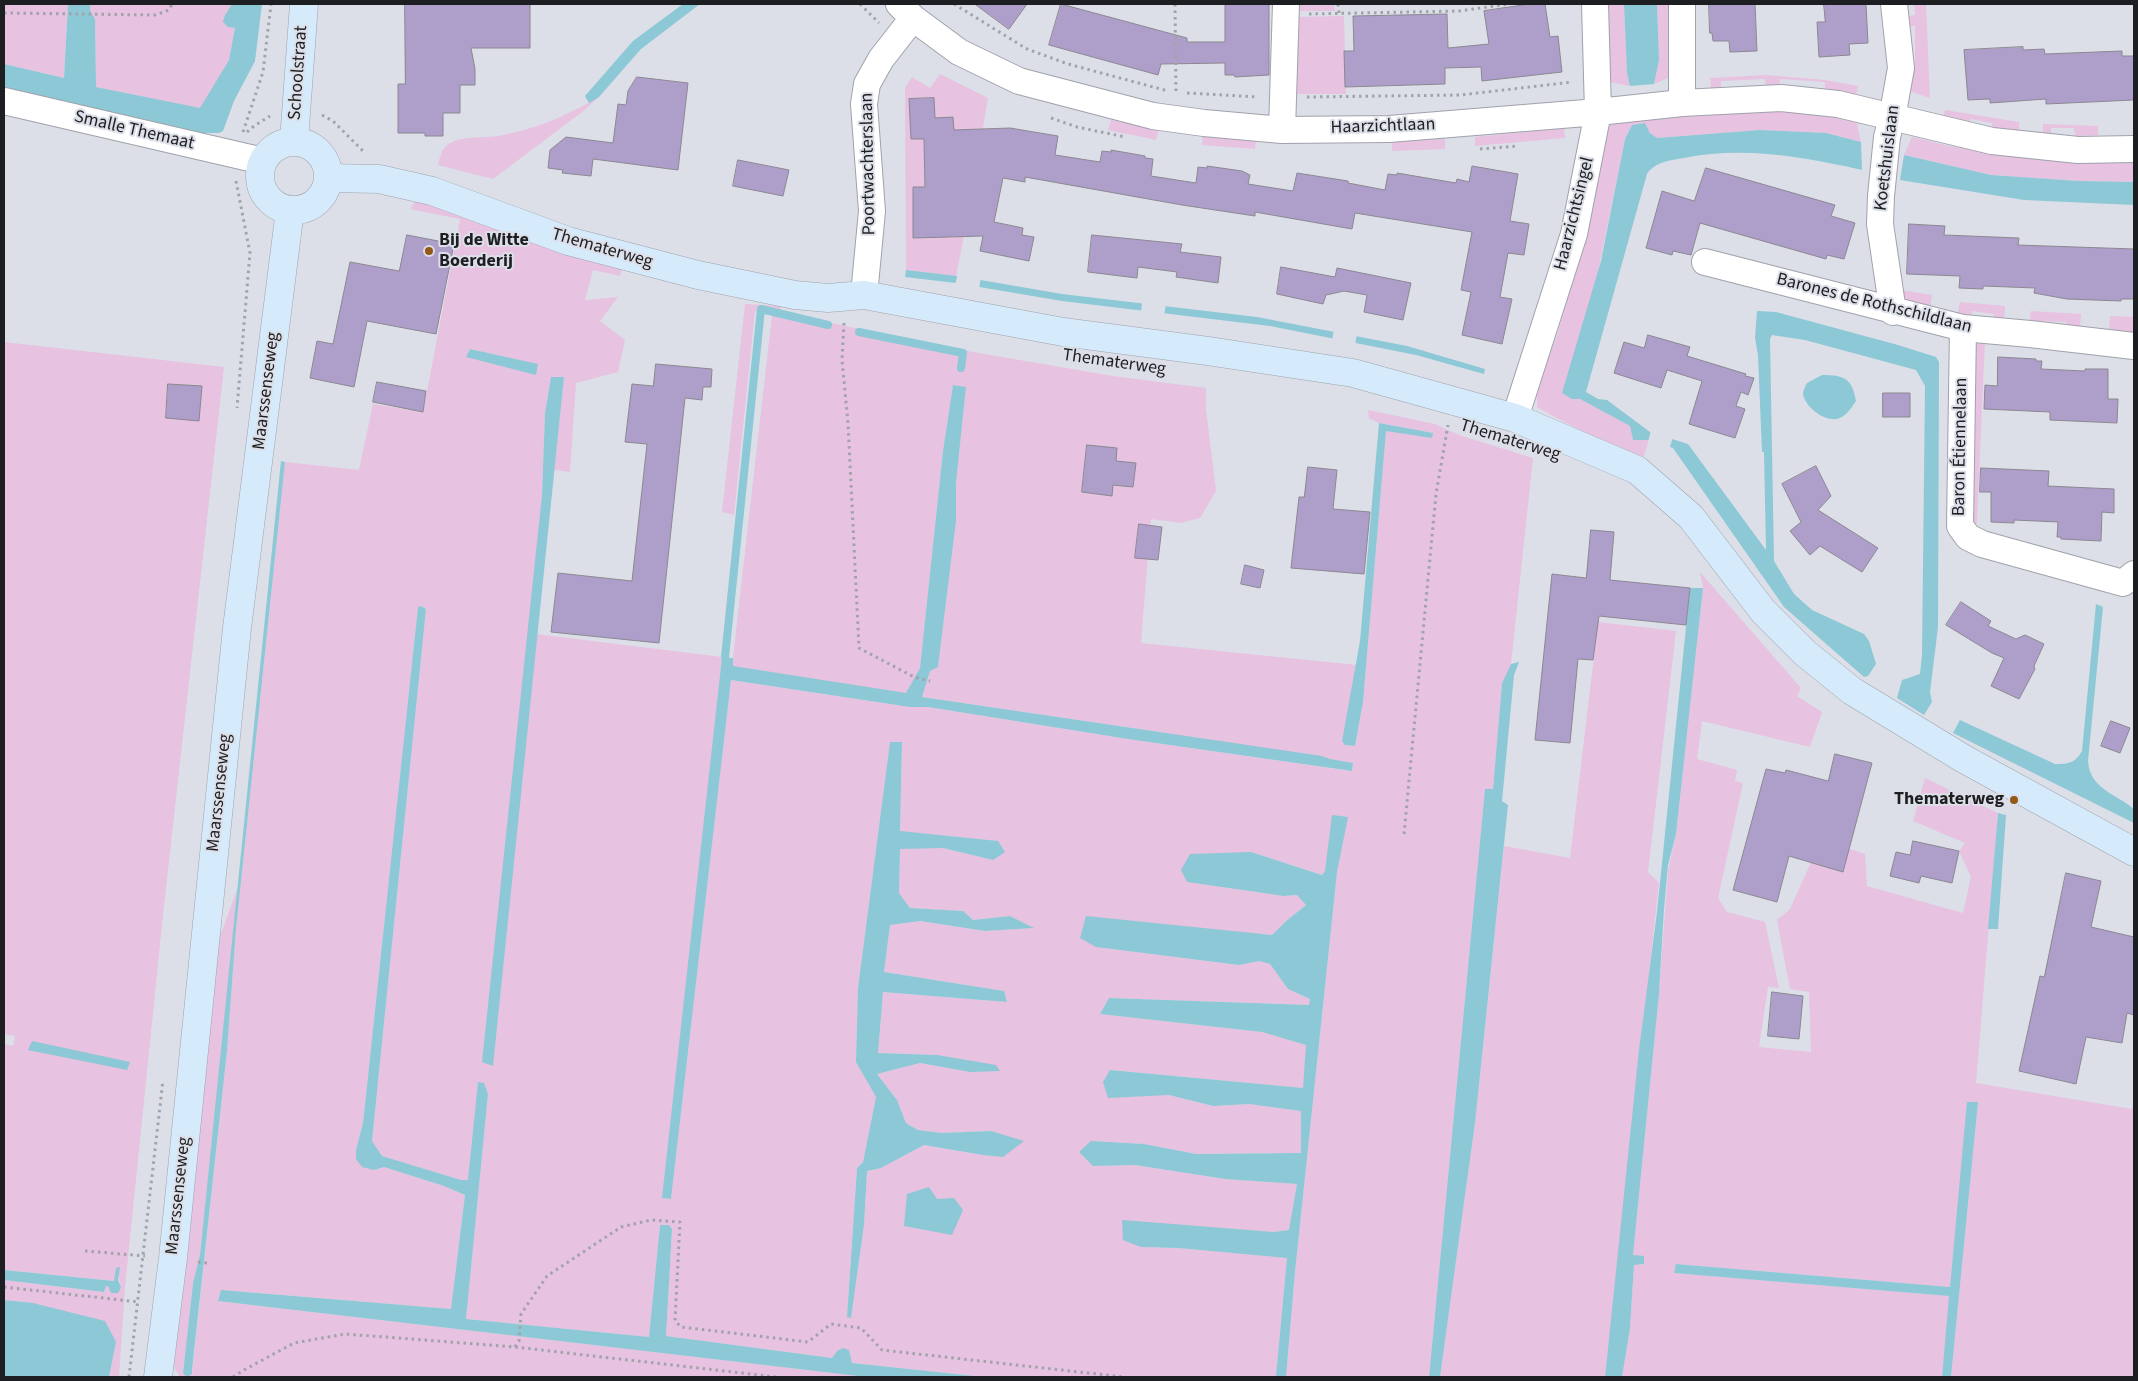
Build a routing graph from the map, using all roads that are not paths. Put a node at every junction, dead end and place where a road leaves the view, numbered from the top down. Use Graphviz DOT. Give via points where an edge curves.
graph roads {
  1 [pos="304,4"];
  2 [pos="1595,4"];
  3 [pos="1682,4"];
  4 [pos="1894,4"];
  5 [pos="1286,9"];
  6 [pos="906,11"];
  7 [pos="4,101"];
  8 [pos="1682,103"];
  9 [pos="1598,112"];
  10 [pos="1890,127"];
  11 [pos="1282,130"];
  12 [pos="294,141"];
  13 [pos="2134,149"];
  14 [pos="263,161"];
  15 [pos="328,178"];
  16 [pos="290,210"];
  17 [pos="1705,262"];
  18 [pos="856,296"];
  19 [pos="1893,312"];
  20 [pos="1963,328"];
  21 [pos="2134,346"];
  22 [pos="1515,418"];
  23 [pos="2134,574"];
  24 [pos="2134,852"];
  25 [pos="158,1377"];
  1 -- 12 [label="street, Schoolstraat"];
  2 -- 9 [label="street, Haarzichtsingel"];
  3 -- 8 [label="street"];
  4 -- 10 [label="street, Koetshuislaan" via="1901,68"];
  5 -- 11 [label="street"];
  6 -- 11 [label="street, Haarzichtlaan" via="959,52 1019,81 1154,116"];
  6 -- 18 [label="street, Poortwachterslaan" via="867,84 864,104 872,211"];
  7 -- 14 [label="street, Smalle Themaat"];
  8 -- 9 [label="street, Haarzichtlaan"];
  8 -- 10 [label="street, Haarzichtlaan" via="1781,98 1838,104"];
  9 -- 11 [label="street, Haarzichtlaan" via="1389,129"];
  9 -- 22 [label="street, Haarzichtsingel" via="1574,234"];
  10 -- 13 [label="street, Haarzichtlaan" via="2078,150"];
  10 -- 19 [label="street, Koetshuislaan" via="1880,224"];
  12 -- 14 [label="street" via="276,147"];
  12 -- 15 [label="street" via="310,146 323,157"];
  14 -- 16 [label="street" via="260,171 264,192 279,206"];
  15 -- 16 [label="street" via="320,198 301,209"];
  15 -- 18 [label="street, Thematerweg" via="379,180 432,191 568,241 698,275 795,295"];
  16 -- 25 [label="street, Maarssenseweg" via="236,638"];
  17 -- 19 [label="street, Barones de Rothschildlaan"];
  18 -- 22 [label="street, Thematerweg" via="1063,332 1353,373"];
  19 -- 20 [label="street, Barones de Rothschildlaan"];
  20 -- 21 [label="street, Barones de Rothschildlaan"];
  20 -- 23 [label="street, Baron Étiennelaan" via="1960,526 1968,537 1982,544 2123,583"];
  22 -- 24 [label="street, Thematerweg" via="1637,470 1691,517 1763,610 1805,653 1852,691 1964,759"];
}
